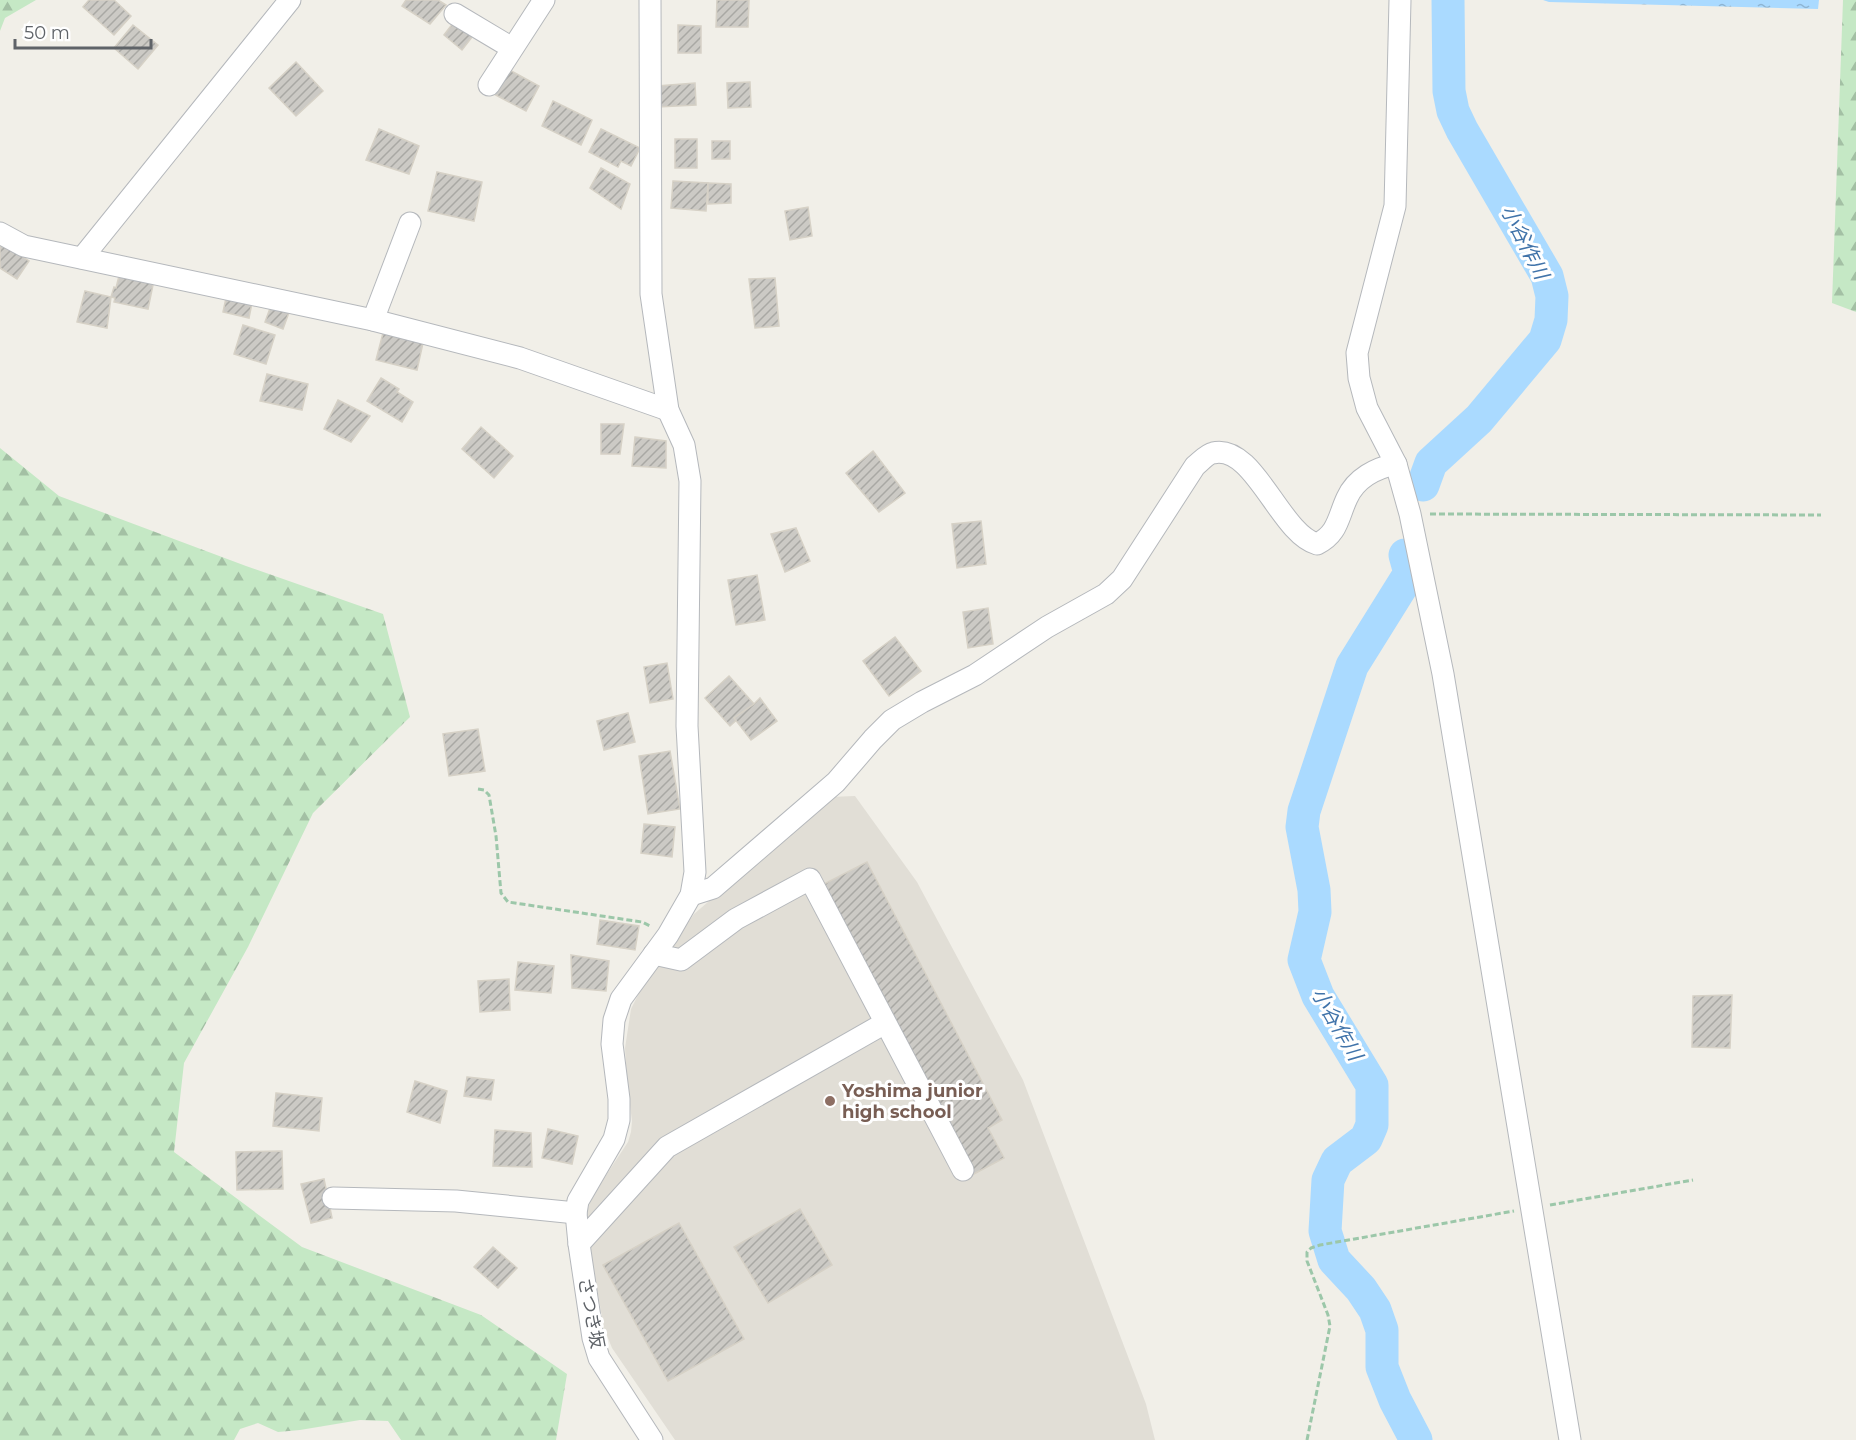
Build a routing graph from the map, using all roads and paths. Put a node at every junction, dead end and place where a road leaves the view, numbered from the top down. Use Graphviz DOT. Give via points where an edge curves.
graph roads {
  1 [pos="290,0"];
  2 [pos="544,0"];
  3 [pos="650,0"];
  4 [pos="1400,0"];
  5 [pos="455,14"];
  6 [pos="512,48"];
  7 [pos="489,84"];
  8 [pos="410,223"];
  9 [pos="0,233"];
  10 [pos="82,258"];
  11 [pos="373,320"];
  12 [pos="668,410"];
  13 [pos="1396,464"];
  14 [pos="1410,514"];
  15 [pos="1821,515"];
  16 [pos="478,789"];
  17 [pos="691,895"];
  18 [pos="668,935"];
  19 [pos="654,954"];
  20 [pos="885,1023"];
  21 [pos="963,1170"];
  22 [pos="333,1198"];
  23 [pos="576,1213"];
  24 [pos="1333,1243"];
  25 [pos="579,1244"];
  26 [pos="652,1440"];
  27 [pos="1307,1440"];
  28 [pos="1570,1440"];
  1 -- 10 [label="street"];
  2 -- 6 [label="street"];
  3 -- 12 [label="street" via="651,294"];
  4 -- 13 [label="street" via="1395,206 1358,353 1359,378 1368,408"];
  5 -- 6 [label="street"];
  6 -- 7 [label="street"];
  8 -- 11 [label="street"];
  9 -- 10 [label="street" via="24,246"];
  10 -- 11 [label="street"];
  11 -- 12 [label="street" via="520,358"];
  12 -- 17 [label="street" via="684,445 690,482 687,726 695,872"];
  13 -- 14 [label="street"];
  13 -- 17 [label="street" via="1366,474 1348,496 1328,539 1317,544 1309,542 1278,509 1254,473 1240,460 1223,452 1211,453 1194,466 1122,579 1106,594 975,675 892,720 836,782 713,888"];
  14 -- 15 [label="path"];
  14 -- 28 [label="street" via="1443,674"];
  16 -- 18 [label="path" via="489,795 501,893 508,902 642,922"];
  17 -- 18 [label="street"];
  18 -- 19 [label="street"];
  19 -- 20 [label="street" via="681,960 736,919 810,879"];
  19 -- 23 [label="street" via="621,999 612,1044 619,1120 614,1139 578,1201"];
  20 -- 21 [label="street"];
  20 -- 25 [label="street" via="667,1147"];
  22 -- 23 [label="street" via="456,1201"];
  23 -- 25 [label="street, さつき坂"];
  24 -- 27 [label="path" via="1307,1252 1330,1326"];
  25 -- 26 [label="street, さつき坂" via="599,1358"];
}
